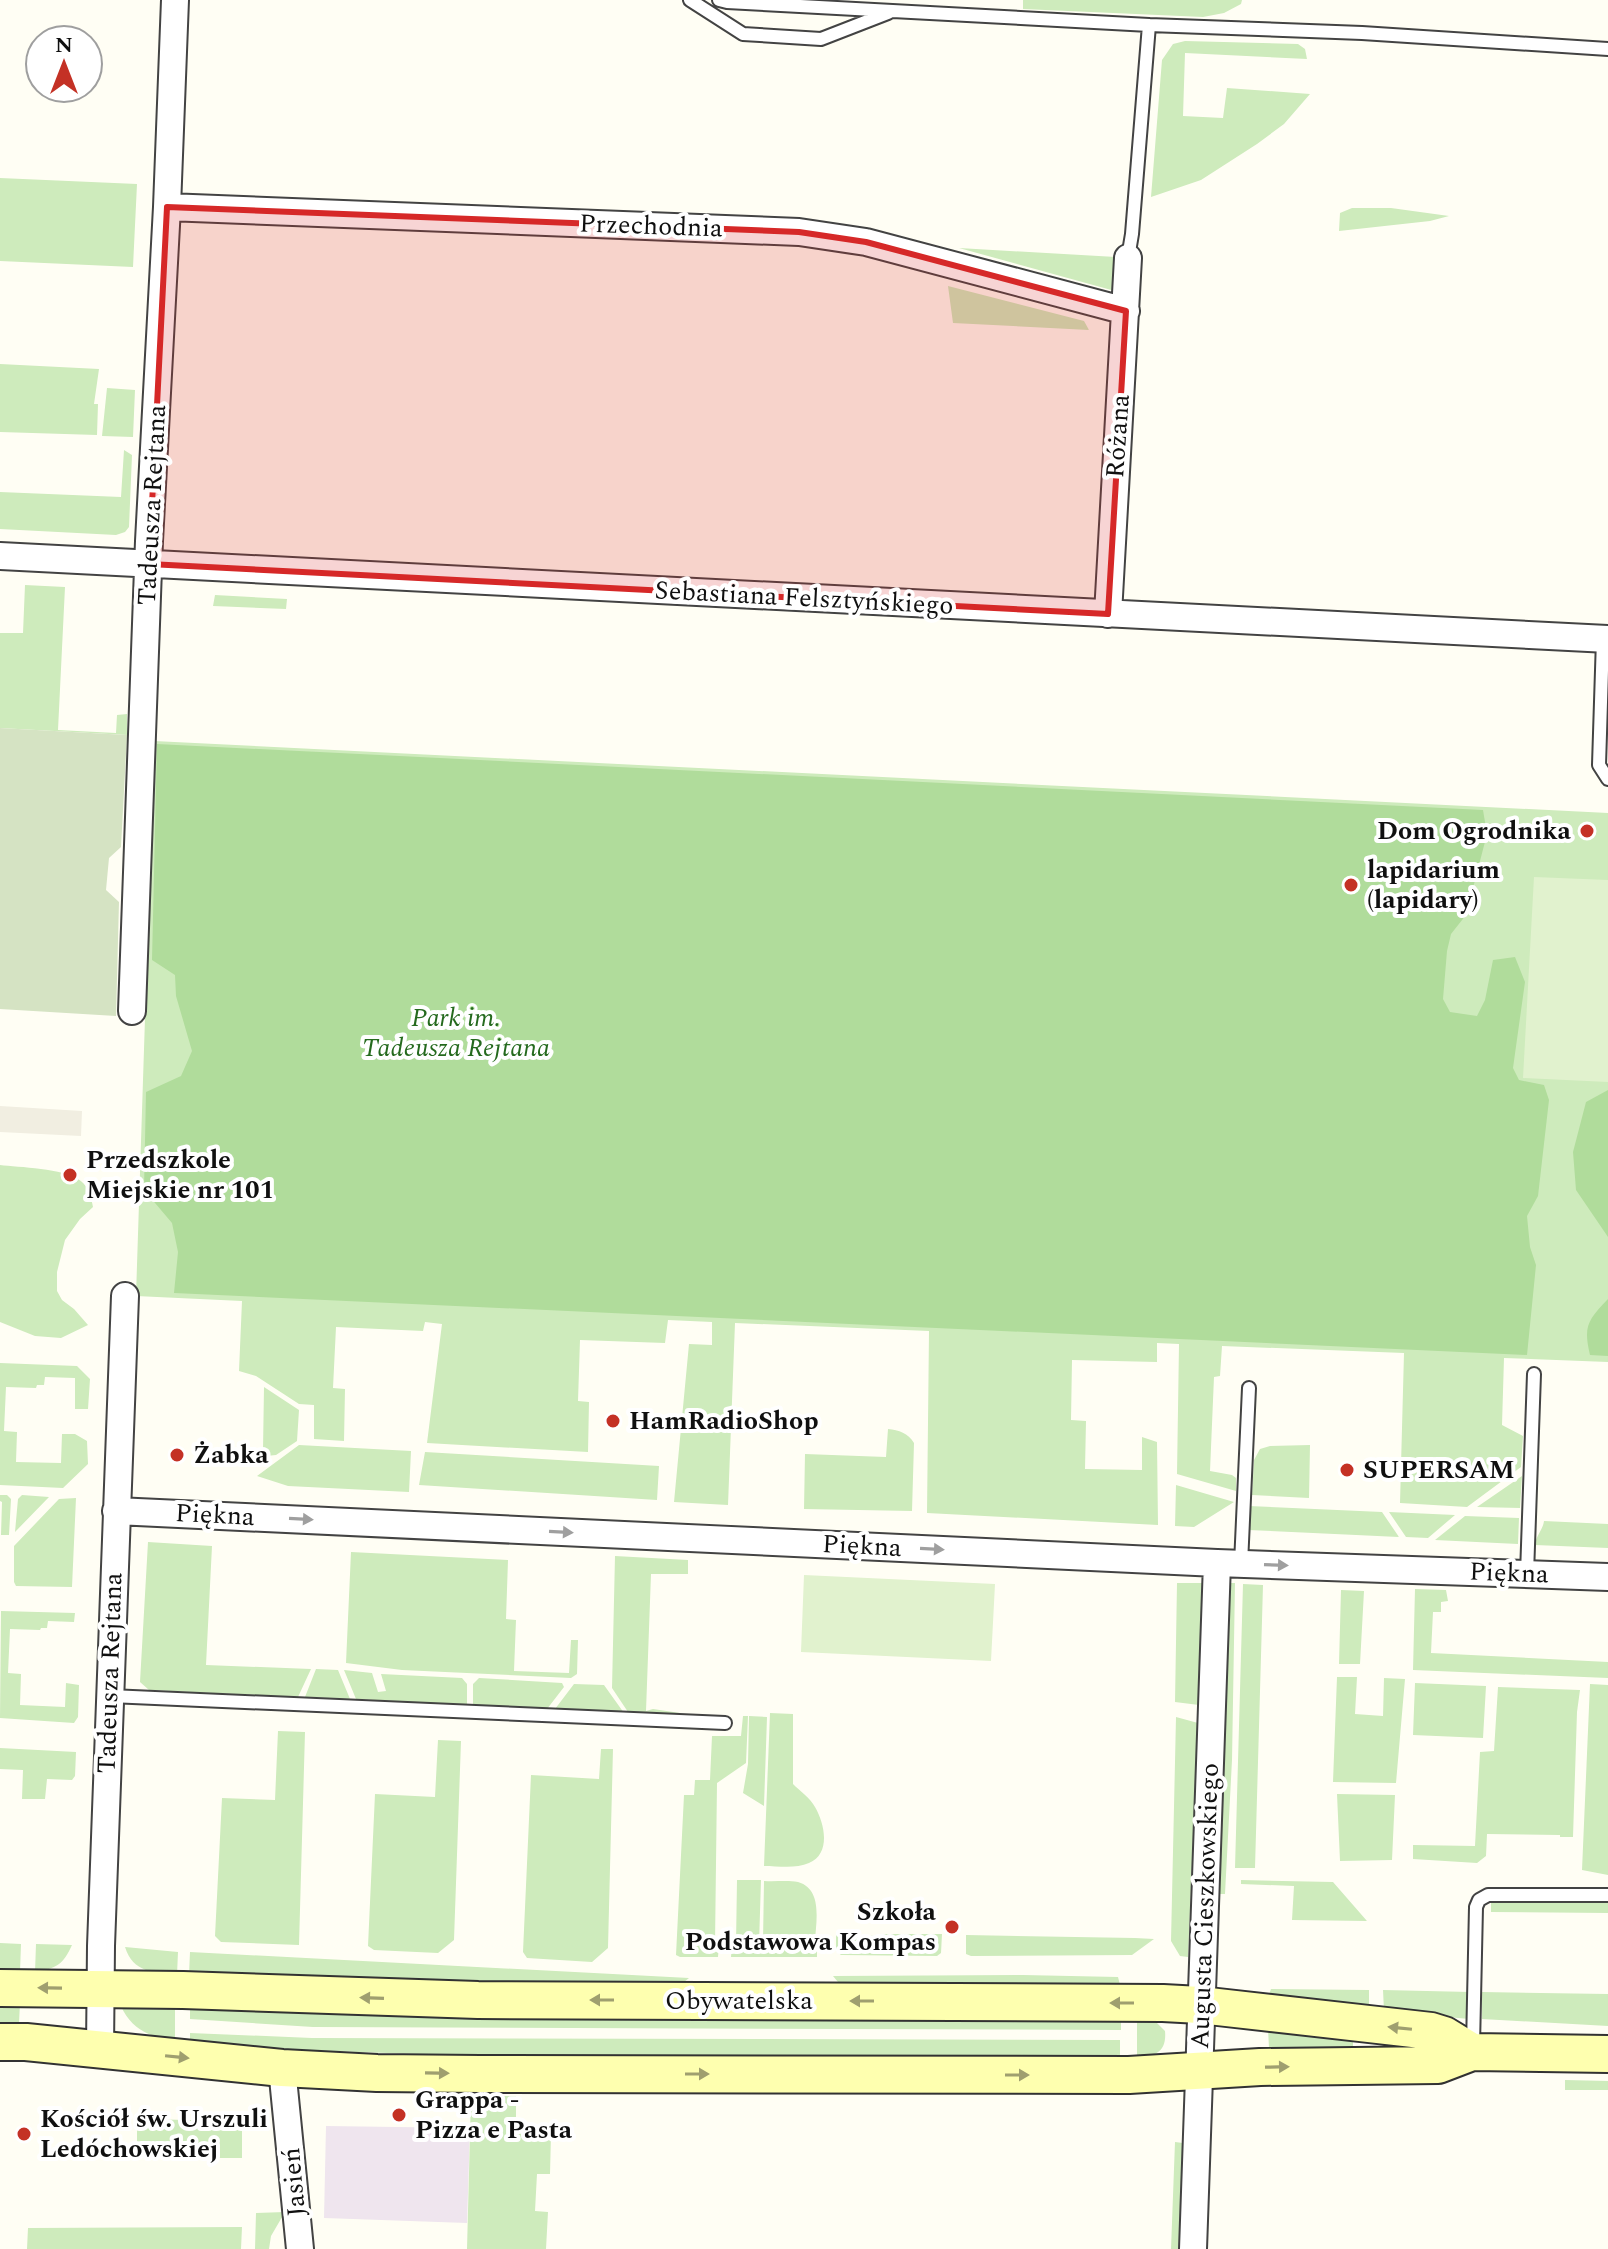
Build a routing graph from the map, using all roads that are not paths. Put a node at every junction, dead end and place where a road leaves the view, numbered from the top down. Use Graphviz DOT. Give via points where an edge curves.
graph roads {
  1 [pos="175,0"];
  2 [pos="690,0"];
  3 [pos="719,0"];
  4 [pos="937,6"];
  5 [pos="894,11"];
  6 [pos="1149,25"];
  7 [pos="1608,49"];
  8 [pos="167,207"];
  9 [pos="1128,258"];
  10 [pos="1126,311"];
  11 [pos="0,556"];
  12 [pos="149,564"];
  13 [pos="1108,614"];
  14 [pos="1605,639"];
  15 [pos="1608,779"];
  16 [pos="132,1011"];
  17 [pos="125,1296"];
  18 [pos="1534,1374"];
  19 [pos="1249,1388"];
  20 [pos="116,1511"];
  21 [pos="1229,1563"];
  22 [pos="1527,1574"];
  23 [pos="1608,1577"];
  24 [pos="110,1696"];
  25 [pos="725,1723"];
  26 [pos="1608,1895"];
  27 [pos="0,1988"];
  28 [pos="101,1989"];
  29 [pos="1200,2005"];
  30 [pos="0,2042"];
  31 [pos="100,2050"];
  32 [pos="1472,2052"];
  33 [pos="1608,2054"];
  34 [pos="282,2068"];
  35 [pos="1199,2071"];
  36 [pos="300,2249"];
  37 [pos="1193,2249"];
  1 -- 8 [label="street, Tadeusza Rejtana"];
  2 -- 5 [label="lane" via="743,34 821,39"];
  3 -- 5 [label="lane"];
  4 -- 5 [label="lane"];
  4 -- 6 [label="lane"];
  6 -- 7 [label="lane"];
  6 -- 9 [label="lane"];
  8 -- 10 [label="street, Przechodnia" via="799,232 866,242"];
  8 -- 12 [label="street, Tadeusza Rejtana"];
  9 -- 10 [label="street, Różana"];
  10 -- 13 [label="street, Różana"];
  11 -- 12 [label="street, Sebastiana Felsztyńskiego"];
  12 -- 13 [label="street, Sebastiana Felsztyńskiego"];
  12 -- 16 [label="street, Tadeusza Rejtana"];
  13 -- 14 [label="street, Sebastiana Felsztyńskiego"];
  14 -- 15 [label="lane" via="1599,765"];
  17 -- 20 [label="street, Tadeusza Rejtana"];
  18 -- 22 [label="lane"];
  19 -- 21 [label="lane"];
  20 -- 21 [label="street, Piękna, one-way"];
  20 -- 24 [label="street, Tadeusza Rejtana"];
  21 -- 22 [label="street, Piękna, one-way"];
  21 -- 29 [label="street, Augusta Cieszkowskiego"];
  22 -- 23 [label="street, Piękna"];
  24 -- 25 [label="lane"];
  24 -- 28 [label="street, Tadeusza Rejtana"];
  26 -- 32 [label="lane" via="1488,1895 1479,1900"];
  28 -- 27 [label="main road, Obywatelska, one-way"];
  29 -- 28 [label="main road, Obywatelska, one-way" via="478,2000"];
  28 -- 31 [label="street, Tadeusza Rejtana"];
  32 -- 29 [label="main road, Obywatelska, one-way" via="1431,2031"];
  29 -- 35 [label="street, Augusta Cieszkowskiego"];
  30 -- 31 [label="main road, Obywatelska"];
  31 -- 34 [label="main road, Obywatelska, one-way"];
  32 -- 33 [label="main road, Obywatelska"];
  35 -- 32 [label="main road, Obywatelska, one-way" via="1438,2065"];
  34 -- 35 [label="main road, Obywatelska, one-way" via="480,2074"];
  34 -- 36 [label="street, Jasień"];
  35 -- 37 [label="street, Augusta Cieszkowskiego"];
}
